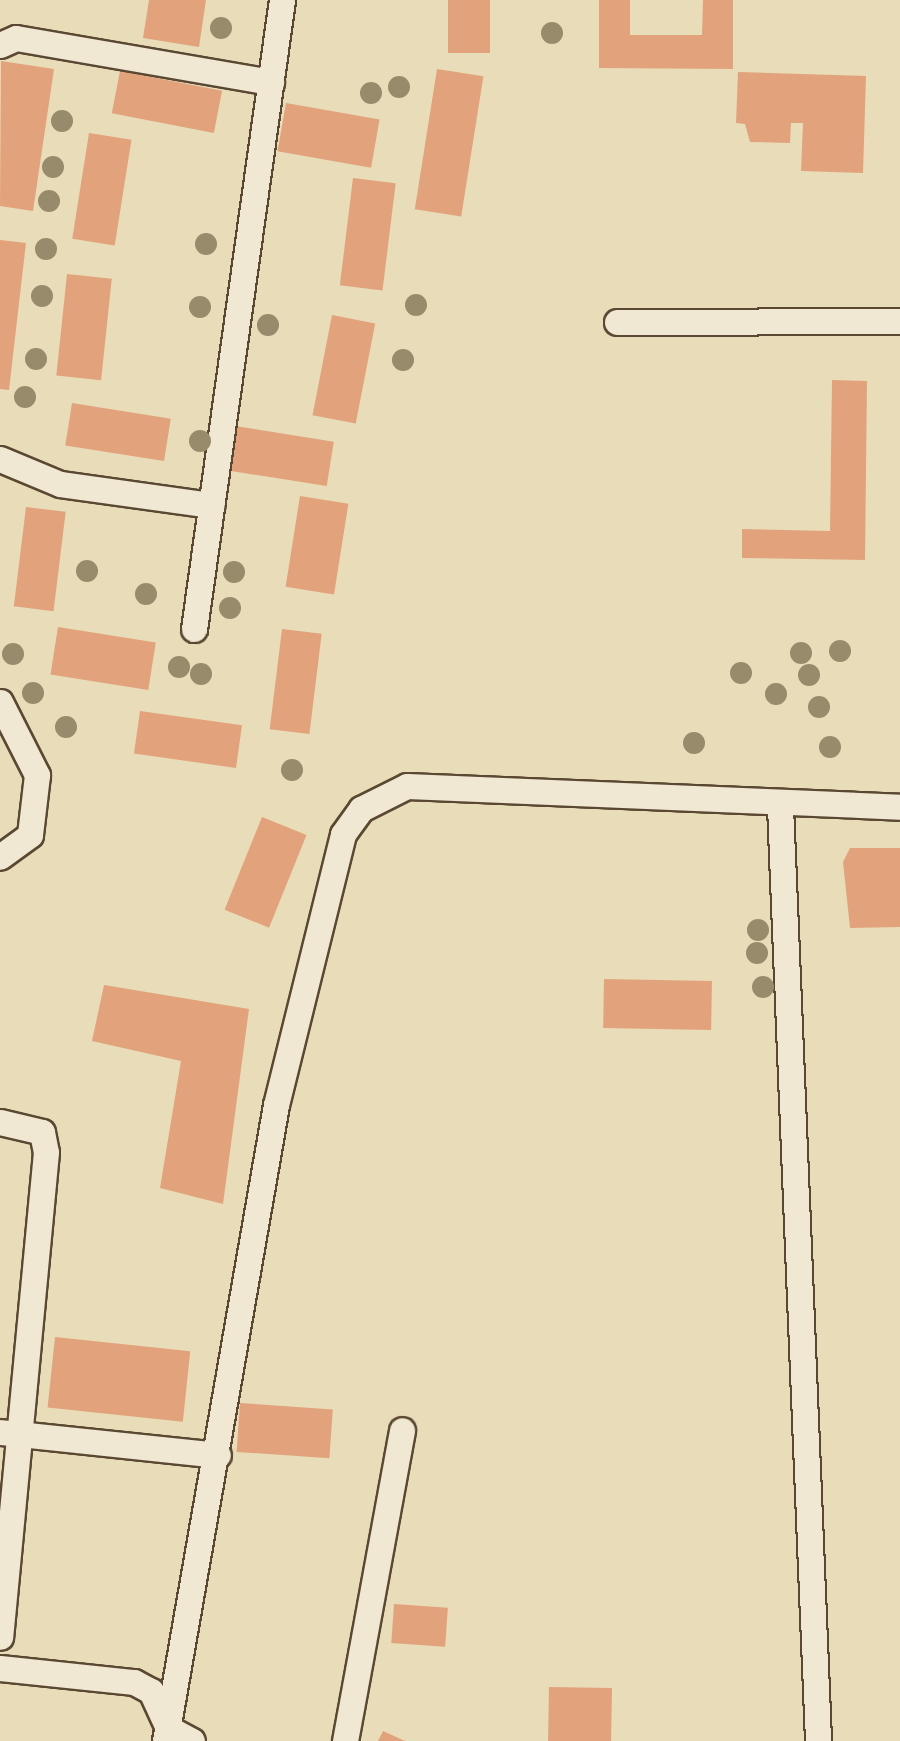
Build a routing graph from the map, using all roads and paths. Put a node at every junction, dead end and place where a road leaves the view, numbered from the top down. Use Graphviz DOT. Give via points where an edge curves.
graph roads {
  1 [pos="282,0"];
  2 [pos="0,45"];
  3 [pos="270,82"];
  4 [pos="900,321"];
  5 [pos="617,322"];
  6 [pos="0,459"];
  7 [pos="212,506"];
  8 [pos="194,629"];
  9 [pos="0,702"];
  10 [pos="780,806"];
  11 [pos="900,807"];
  12 [pos="0,857"];
  13 [pos="0,1122"];
  14 [pos="402,1430"];
  15 [pos="12,1432"];
  16 [pos="218,1455"];
  17 [pos="0,1637"];
  18 [pos="0,1668"];
  19 [pos="166,1735"];
  20 [pos="192,1741"];
  21 [pos="345,1741"];
  22 [pos="818,1741"];
  1 -- 3 [label="street"];
  2 -- 3 [label="street" via="16,38"];
  3 -- 7 [label="street"];
  4 -- 5 [label="street"];
  6 -- 7 [label="street" via="60,484"];
  7 -- 8 [label="street"];
  9 -- 12 [label="street" via="38,775 30,835"];
  10 -- 11 [label="street"];
  10 -- 16 [label="street" via="407,786 361,809 343,834 276,1105"];
  10 -- 22 [label="street"];
  13 -- 15 [label="street" via="42,1132 46,1152"];
  14 -- 21 [label="street"];
  15 -- 16 [label="street"];
  15 -- 17 [label="street"];
  16 -- 19 [label="street"];
  18 -- 19 [label="street" via="134,1682 151,1692"];
  19 -- 20 [label="street"];
}
